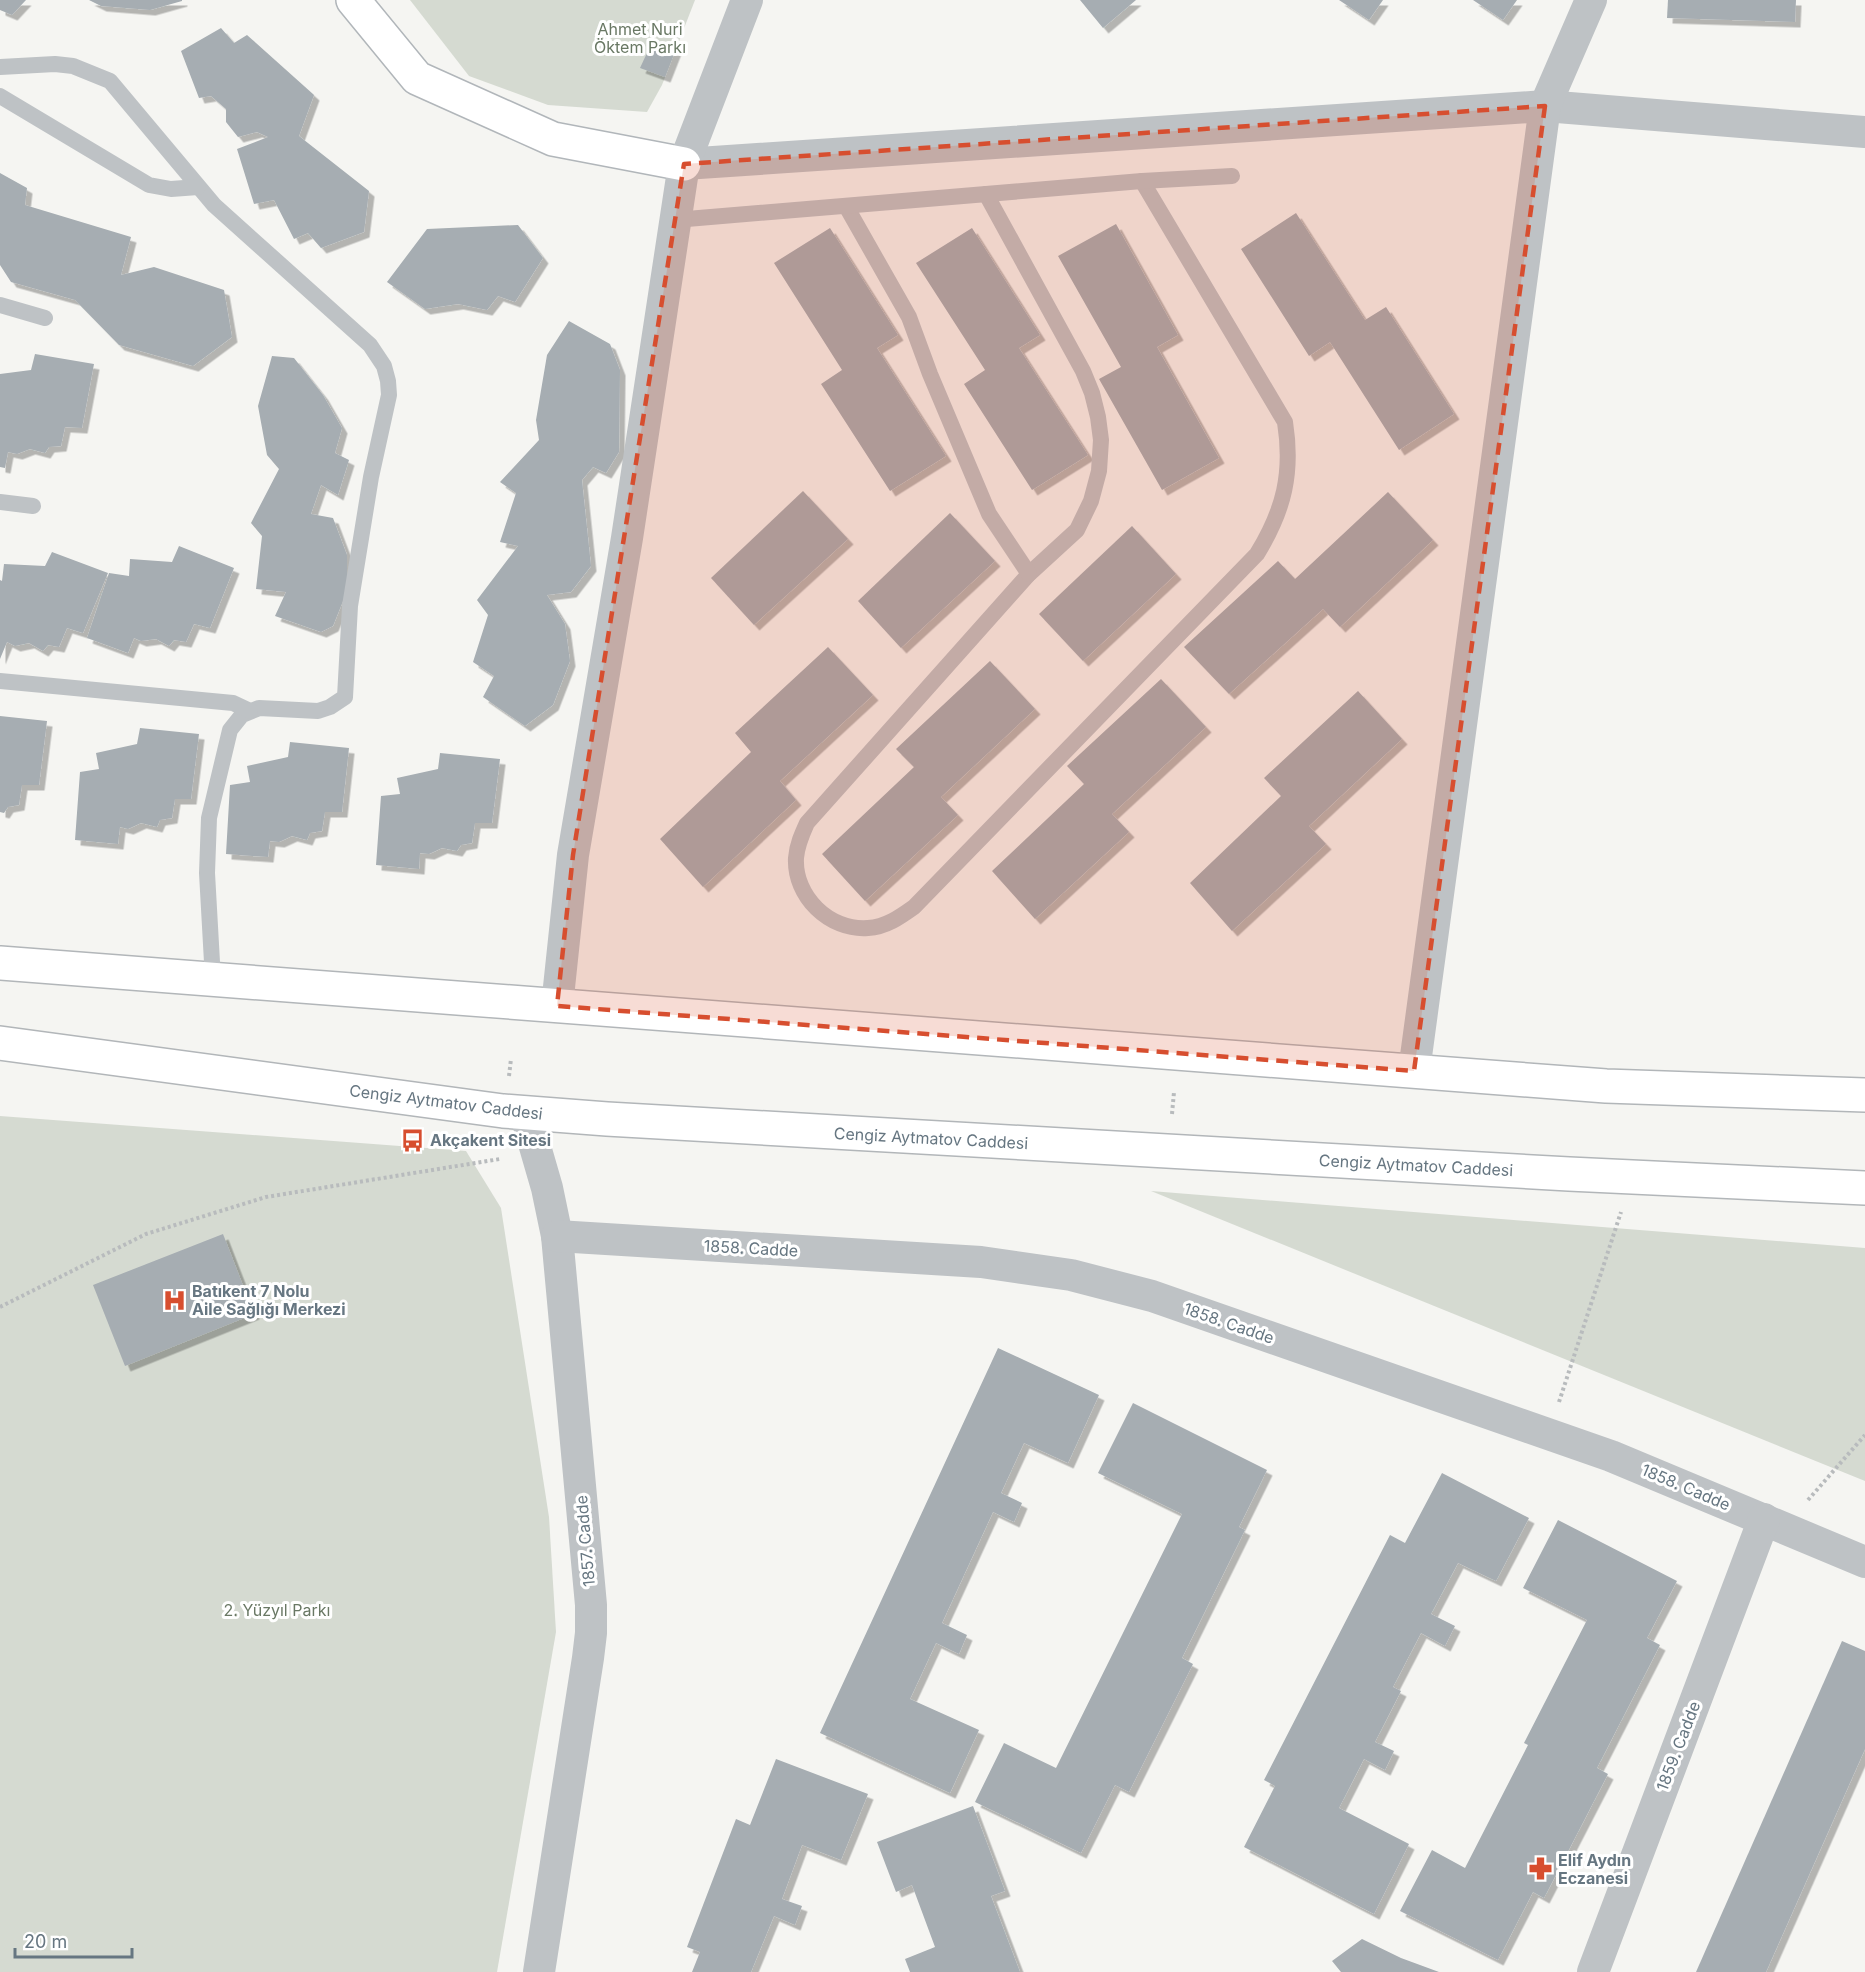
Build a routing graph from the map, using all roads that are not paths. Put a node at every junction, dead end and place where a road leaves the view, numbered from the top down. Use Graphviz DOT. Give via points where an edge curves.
graph roads {
  1 [pos="353,0"];
  2 [pos="747,0"];
  3 [pos="1591,0"];
  4 [pos="0,67"];
  5 [pos="0,96"];
  6 [pos="1545,106"];
  7 [pos="1865,132"];
  8 [pos="684,164"];
  9 [pos="1232,176"];
  10 [pos="1142,182"];
  11 [pos="198,187"];
  12 [pos="986,194"];
  13 [pos="846,206"];
  14 [pos="675,220"];
  15 [pos="0,305"];
  16 [pos="45,318"];
  17 [pos="0,502"];
  18 [pos="33,506"];
  19 [pos="1029,574"];
  20 [pos="0,681"];
  21 [pos="250,711"];
  22 [pos="0,963"];
  23 [pos="213,980"];
  24 [pos="557,1006"];
  25 [pos="0,1043"];
  26 [pos="1414,1071"];
  27 [pos="1865,1095"];
  28 [pos="525,1112"];
  29 [pos="1865,1188"];
  30 [pos="557,1236"];
  31 [pos="1774,1524"];
  32 [pos="1865,1562"];
  33 [pos="539,1972"];
  34 [pos="1593,1972"];
  1 -- 8 [label="main road" via="417,78 552,140"];
  2 -- 8 [label="street"];
  3 -- 6 [label="street"];
  4 -- 11 [label="lane" via="73,66 110,81"];
  5 -- 11 [label="lane" via="149,185 171,189"];
  6 -- 7 [label="street"];
  6 -- 8 [label="street"];
  6 -- 26 [label="street"];
  8 -- 14 [label="street"];
  9 -- 10 [label="lane"];
  10 -- 12 [label="lane"];
  10 -- 19 [label="lane" via="1285,422 1288,464 1279,512 1257,554 914,907 884,925 867,928 833,920 806,896 798,878 799,840 807,823"];
  11 -- 21 [label="lane" via="214,206 370,345 384,366 388,381 389,395 350,606 345,698 318,711"];
  12 -- 13 [label="lane"];
  12 -- 19 [label="lane" via="1083,371 1101,440 1099,471 1077,530"];
  13 -- 14 [label="lane"];
  13 -- 19 [label="lane" via="909,317 989,513"];
  14 -- 24 [label="street" via="627,538 573,855"];
  15 -- 16 [label="lane"];
  17 -- 18 [label="lane"];
  20 -- 21 [label="lane" via="233,704"];
  21 -- 23 [label="lane" via="230,730 209,818 207,873"];
  22 -- 23 [label="main road"];
  23 -- 24 [label="main road"];
  24 -- 26 [label="main road"];
  25 -- 28 [label="main road, Cengiz Aytmatov Caddesi"];
  26 -- 27 [label="main road" via="1606,1086"];
  28 -- 29 [label="main road, Cengiz Aytmatov Caddesi"];
  28 -- 30 [label="street, 1857. Cadde"];
  30 -- 31 [label="street, 1858. Cadde" via="981,1262 1071,1275 1152,1296 1549,1434"];
  30 -- 33 [label="street, 1857. Cadde" via="591,1633"];
  31 -- 32 [label="street, 1858. Cadde"];
  31 -- 34 [label="street, 1859. Cadde"];
}
